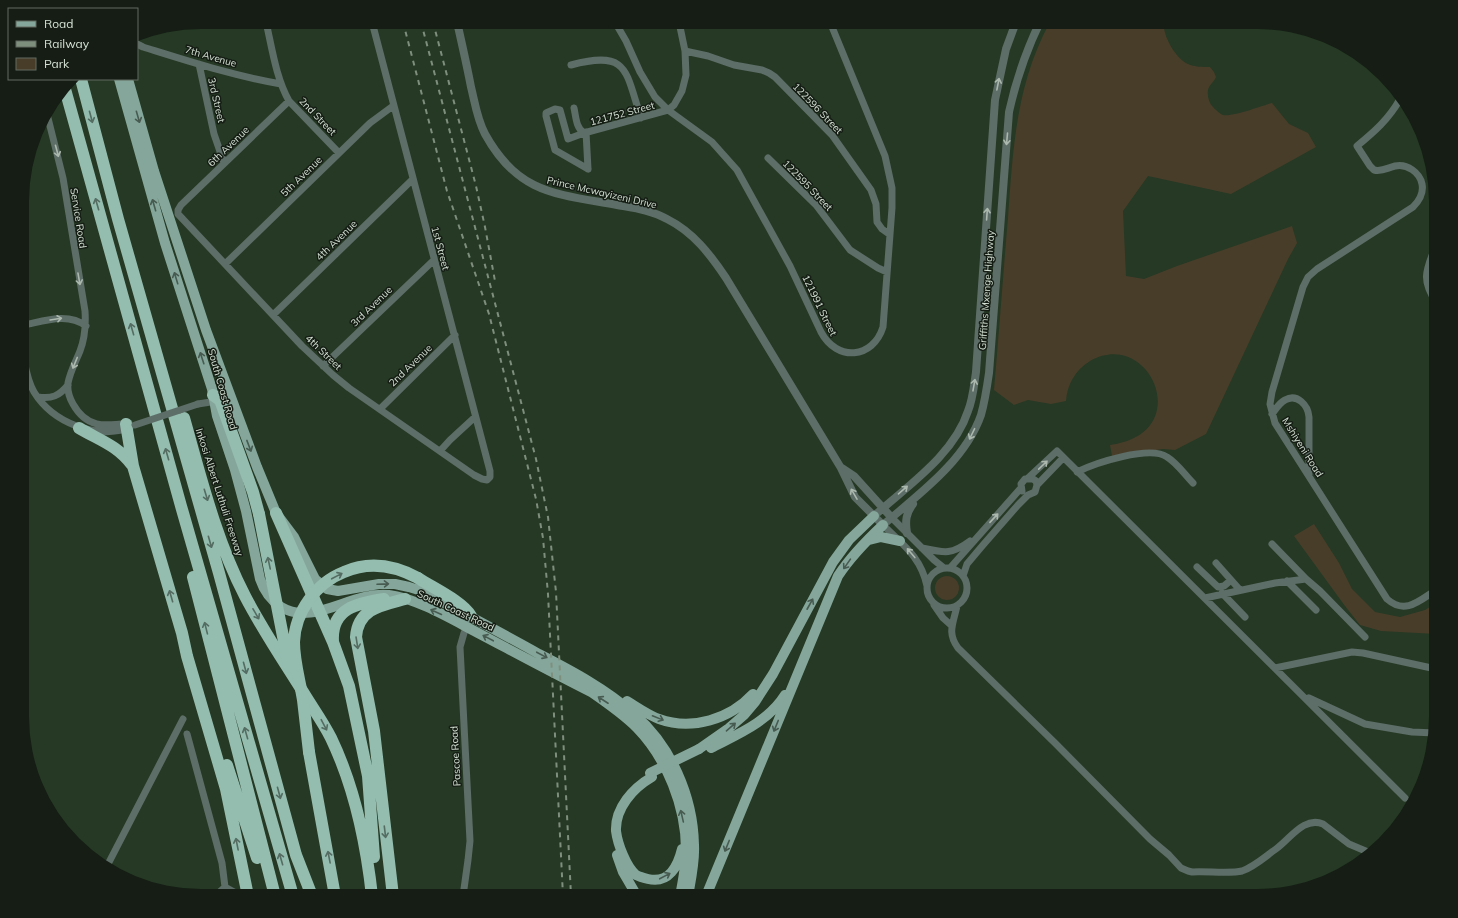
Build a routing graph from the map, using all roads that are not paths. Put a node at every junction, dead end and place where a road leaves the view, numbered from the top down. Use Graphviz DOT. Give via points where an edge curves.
graph roads {
  1 [pos="268,29"];
  2 [pos="374,29"];
  3 [pos="459,29"];
  4 [pos="620,29"];
  5 [pos="680,29"];
  6 [pos="833,29"];
  7 [pos="1037,29"];
  8 [pos="1013,31"];
  9 [pos="138,44"];
  10 [pos="685,51"];
  11 [pos="198,64"];
  12 [pos="571,65"];
  13 [pos="81,80"];
  14 [pos="119,80"];
  15 [pos="128,80"];
  16 [pos="281,84"];
  17 [pos="66,95"];
  18 [pos="289,101"];
  19 [pos="1398,102"];
  20 [pos="393,106"];
  21 [pos="574,108"];
  22 [pos="668,110"];
  23 [pos="641,118"];
  24 [pos="49,121"];
  25 [pos="585,133"];
  26 [pos="339,153"];
  27 [pos="768,158"];
  28 [pos="224,163"];
  29 [pos="413,179"];
  30 [pos="181,206"];
  31 [pos="118,219"];
  32 [pos="889,234"];
  33 [pos="434,260"];
  34 [pos="1429,262"];
  35 [pos="225,264"];
  36 [pos="887,272"];
  37 [pos="1429,290"];
  38 [pos="273,314"];
  39 [pos="29,324"];
  40 [pos="86,326"];
  41 [pos="455,335"];
  42 [pos="323,366"];
  43 [pos="29,382"];
  44 [pos="68,385"];
  45 [pos="38,397"];
  46 [pos="221,397"];
  47 [pos="380,409"];
  48 [pos="1272,414"];
  49 [pos="475,417"];
  50 [pos="129,426"];
  51 [pos="79,428"];
  52 [pos="440,451"];
  53 [pos="1063,458"];
  54 [pos="133,466"];
  55 [pos="841,468"];
  56 [pos="1078,472"];
  57 [pos="1309,477"];
  58 [pos="1028,478"];
  59 [pos="488,479"];
  60 [pos="1193,483"];
  61 [pos="929,485"];
  62 [pos="1037,485"];
  63 [pos="1021,488"];
  64 [pos="1028,495"];
  65 [pos="181,506"];
  66 [pos="882,508"];
  67 [pos="276,513"];
  68 [pos="874,516"];
  69 [pos="892,518"];
  70 [pos="883,526"];
  71 [pos="980,534"];
  72 [pos="903,537"];
  73 [pos="864,543"];
  74 [pos="1272,544"];
  75 [pos="922,548"];
  76 [pos="1216,563"];
  77 [pos="1197,567"];
  78 [pos="947,568"];
  79 [pos="963,576"];
  80 [pos="1306,579"];
  81 [pos="1231,580"];
  82 [pos="1287,581"];
  83 [pos="927,588"];
  84 [pos="1240,590"];
  85 [pos="1222,594"];
  86 [pos="1429,594"];
  87 [pos="401,598"];
  88 [pos="1205,598"];
  89 [pos="934,604"];
  90 [pos="957,606"];
  91 [pos="1316,610"];
  92 [pos="320,611"];
  93 [pos="1245,616"];
  94 [pos="468,622"];
  95 [pos="952,626"];
  96 [pos="182,633"];
  97 [pos="792,636"];
  98 [pos="1365,637"];
  99 [pos="333,642"];
  100 [pos="562,666"];
  101 [pos="1429,667"];
  102 [pos="1276,668"];
  103 [pos="796,676"];
  104 [pos="349,686"];
  105 [pos="1303,696"];
  106 [pos="183,719"];
  107 [pos="1429,733"];
  108 [pos="187,734"];
  109 [pos="309,752"];
  110 [pos="699,752"];
  111 [pos="651,775"];
  112 [pos="380,794"];
  113 [pos="1405,798"];
  114 [pos="684,832"];
  115 [pos="1365,851"];
  116 [pos="109,862"];
  117 [pos="225,887"];
  118 [pos="229,889"];
  119 [pos="247,889"];
  120 [pos="271,889"];
  121 [pos="273,889"];
  122 [pos="290,889"];
  123 [pos="309,889"];
  124 [pos="334,889"];
  125 [pos="372,889"];
  126 [pos="374,889"];
  127 [pos="392,889"];
  128 [pos="464,889"];
  129 [pos="633,889"];
  130 [pos="681,889"];
  131 [pos="689,889"];
  132 [pos="709,889"];
  1 -- 16 [label="street, 2nd Street"];
  2 -- 20 [label="street, 1st Street"];
  3 -- 55 [label="street, Prince Mcwayizeni Drive" via="478,118 485,134 506,164 517,175 543,189 656,214 678,225 697,240 726,278"];
  4 -- 22 [label="street, 121991 Street" via="648,87"];
  5 -- 10 [label="street"];
  6 -- 32 [label="street, 121991 Street" via="888,165 892,198"];
  7 -- 61 [label="street, Griffiths Mxenge Highway, one-way" via="1021,67 1009,112 990,373 981,415 958,455"];
  66 -- 8 [label="street, Griffiths Mxenge Highway, one-way" via="937,459 950,444 968,412 976,372 995,100 1006,49"];
  9 -- 11 [label="street, 7th Avenue"];
  10 -- 22 [label="street" via="684,85 677,100"];
  10 -- 32 [label="street, 122596 Street" via="769,72 775,77 832,135 871,190 876,204 877,222"];
  11 -- 16 [label="street, 7th Avenue"];
  11 -- 28 [label="street, 3rd Street" via="214,134"];
  12 -- 23 [label="street" via="599,59 619,64 627,75"];
  13 -- 31 [label="highway, one-way"];
  46 -- 14 [label="main road, South Coast Road, one-way" via="165,243"];
  15 -- 46 [label="main road, South Coast Road, one-way"];
  16 -- 18 [label="street, 2nd Street"];
  65 -- 17 [label="highway, one-way"];
  18 -- 26 [label="street, 2nd Street"];
  18 -- 28 [label="street, 6th Avenue"];
  19 -- 48 [label="street, Mshiyeni Road" via="1380,127 1357,146 1374,170 1397,166 1410,168 1420,178 1422,190 1419,200 1317,268 1308,277 1302,287 1272,392"];
  20 -- 26 [label="street, 5th Avenue" via="370,123"];
  20 -- 29 [label="street, 1st Street"];
  21 -- 25 [label="street, 121752 Street" via="578,126"];
  22 -- 23 [label="street, 121752 Street"];
  22 -- 36 [label="street, 121991 Street" via="712,142 737,170 790,266 821,332 833,347 842,352 857,352 877,341 883,326"];
  23 -- 25 [label="street, 121752 Street"];
  24 -- 40 [label="street, Service Road, one-way" via="63,178"];
  25 -- 25 [label="street" via="568,139 560,110 555,109 546,113 554,150 588,169"];
  26 -- 35 [label="street, 5th Avenue"];
  27 -- 36 [label="street, 122595 Street" via="819,208 849,248"];
  28 -- 30 [label="street, 6th Avenue"];
  29 -- 33 [label="street, 1st Street"];
  29 -- 38 [label="street, 4th Avenue"];
  30 -- 35 [label="street, 4th Street" via="178,210 179,216"];
  31 -- 123 [label="highway, one-way" via="296,855"];
  31 -- 125 [label="highway, Inkosi Albert Luthuli Freeway, one-way" via="126,226 130,236 224,548 245,595 331,739 347,776 365,840"];
  32 -- 36 [label="street, 121991 Street"];
  33 -- 41 [label="street, 1st Street"];
  33 -- 42 [label="street, 3rd Avenue"];
  34 -- 37 [label="street" via="1426,276"];
  35 -- 38 [label="street, 4th Street"];
  38 -- 42 [label="street, 4th Street"];
  39 -- 40 [label="street, one-way" via="68,318"];
  40 -- 44 [label="street, Service Road, one-way"];
  41 -- 47 [label="street, 2nd Avenue"];
  41 -- 49 [label="street, 1st Street"];
  42 -- 47 [label="street, 4th Street"];
  43 -- 45 [label="street"];
  44 -- 45 [label="street" via="56,397"];
  44 -- 50 [label="street" via="68,394 85,419 104,426"];
  45 -- 51 [label="street" via="52,411"];
  46 -- 50 [label="street, bridge"];
  46 -- 67 [label="main road, South Coast Road, one-way"];
  46 -- 92 [label="main road, South Coast Road" via="217,416 246,511 262,586 272,601 285,610 301,614"];
  109 -- 46 [label="highway, one-way, bridge" via="297,705 259,514"];
  47 -- 52 [label="street, 4th Street"];
  48 -- 57 [label="street, Mshiyeni Road"];
  48 -- 57 [label="street" via="1288,399 1297,399 1307,408"];
  49 -- 52 [label="street"];
  49 -- 59 [label="street, 1st Street" via="490,471"];
  50 -- 51 [label="street" via="103,432"];
  50 -- 54 [label="highway"];
  51 -- 54 [label="highway" via="117,448"];
  52 -- 59 [label="street, 4th Street" via="480,478"];
  53 -- 56 [label="street"];
  58 -- 53 [label="street, one-way" via="1057,451"];
  53 -- 62 [label="street"];
  96 -- 54 [label="highway, one-way"];
  55 -- 66 [label="street, Prince Mcwayizeni Drive" via="854,476"];
  68 -- 55 [label="street, Prince Mcwayizeni Drive, one-way" via="855,497"];
  56 -- 60 [label="street" via="1109,460 1149,453 1166,456"];
  56 -- 88 [label="street"];
  57 -- 86 [label="street, Mshiyeni Road" via="1387,599 1394,605 1409,606"];
  58 -- 62 [label="street" via="1036,481"];
  58 -- 63 [label="street" via="1023,481"];
  61 -- 69 [label="street, Griffiths Mxenge Highway"];
  61 -- 72 [label="street" via="909,508"];
  62 -- 64 [label="street" via="1035,492"];
  63 -- 64 [label="street"];
  71 -- 63 [label="street, one-way"];
  64 -- 79 [label="street" via="967,564"];
  121 -- 65 [label="highway, one-way" via="187,555"];
  122 -- 65 [label="highway, one-way"];
  66 -- 68 [label="street, Griffiths Mxenge Highway"];
  66 -- 69 [label="street, Prince Mcwayizeni Drive"];
  67 -- 92 [label="highway"];
  67 -- 94 [label="main road, South Coast Road, one-way" via="294,538 315,579 327,589 338,591 379,584 402,585 422,592"];
  68 -- 70 [label="street, Prince Mcwayizeni Drive"];
  97 -- 68 [label="main road, one-way" via="833,562 849,540"];
  69 -- 70 [label="street, Griffiths Mxenge Highway"];
  69 -- 72 [label="street"];
  70 -- 72 [label="street"];
  70 -- 73 [label="main road"];
  71 -- 75 [label="street" via="956,550 941,552"];
  71 -- 78 [label="street"];
  72 -- 73 [label="main road" via="872,538"];
  72 -- 75 [label="street"];
  83 -- 72 [label="street, one-way" via="921,566"];
  73 -- 103 [label="main road, one-way" via="838,576"];
  74 -- 80 [label="street"];
  75 -- 78 [label="street"];
  76 -- 81 [label="street"];
  77 -- 81 [label="street" via="1218,587"];
  78 -- 79 [label="street" via="960,572"];
  78 -- 83 [label="street" via="930,577"];
  79 -- 90 [label="street" via="967,584 967,593 962,603"];
  80 -- 82 [label="street"];
  80 -- 98 [label="street"];
  81 -- 84 [label="street"];
  82 -- 84 [label="street"];
  82 -- 91 [label="street"];
  83 -- 89 [label="street"];
  84 -- 85 [label="street"];
  85 -- 88 [label="street"];
  85 -- 93 [label="street"];
  87 -- 92 [label="main road, South Coast Road" via="389,595 371,596"];
  94 -- 87 [label="main road, South Coast Road, one-way"];
  87 -- 99 [label="highway" via="362,603 345,611 335,624"];
  87 -- 112 [label="highway, one-way" via="372,610 362,618 356,632 374,731"];
  88 -- 102 [label="street"];
  89 -- 90 [label="street" via="945,609"];
  89 -- 95 [label="street"];
  90 -- 95 [label="street"];
  92 -- 99 [label="highway"];
  94 -- 100 [label="main road, South Coast Road, one-way"];
  109 -- 94 [label="highway, one-way, bridge" via="294,646 302,612 317,590 327,581 353,568 366,566 388,566 402,570 467,611"];
  114 -- 94 [label="main road, South Coast Road, one-way" via="683,819 673,786 659,757 624,715 591,692"];
  94 -- 128 [label="street, Pascoe Road" via="460,647 470,849"];
  95 -- 115 [label="street" via="952,638 958,648 1184,870 1243,870 1278,847 1298,829 1314,822 1323,824 1349,844"];
  119 -- 96 [label="highway, one-way" via="227,794"];
  96 -- 120 [label="highway" via="264,878"];
  100 -- 97 [label="main road, one-way" via="660,719 675,723 702,722 732,712 745,703 769,673"];
  110 -- 97 [label="main road, one-way" via="744,715 755,702 773,674"];
  99 -- 104 [label="highway"];
  100 -- 131 [label="main road, South Coast Road" via="605,692 634,714 658,739 667,754 682,783 693,827 694,860"];
  101 -- 102 [label="street" via="1352,652"];
  102 -- 105 [label="street"];
  103 -- 110 [label="main road" via="782,700 764,718"];
  103 -- 132 [label="main road, one-way"];
  104 -- 112 [label="highway" via="360,710"];
  104 -- 126 [label="highway" via="368,776 374,852"];
  105 -- 107 [label="street" via="1365,724"];
  105 -- 113 [label="street"];
  106 -- 116 [label="street"];
  108 -- 117 [label="street" via="222,863"];
  124 -- 109 [label="highway, one-way"];
  110 -- 111 [label="main road"];
  111 -- 114 [label="main road, one-way" via="626,800 617,823 617,836 626,862 637,876 654,881 664,878 673,872 679,861"];
  111 -- 129 [label="main road" via="639,780 621,800 612,831 619,863"];
  112 -- 127 [label="highway, one-way"];
  114 -- 130 [label="main road, South Coast Road" via="686,860"];
  117 -- 118 [label="street"];
}
